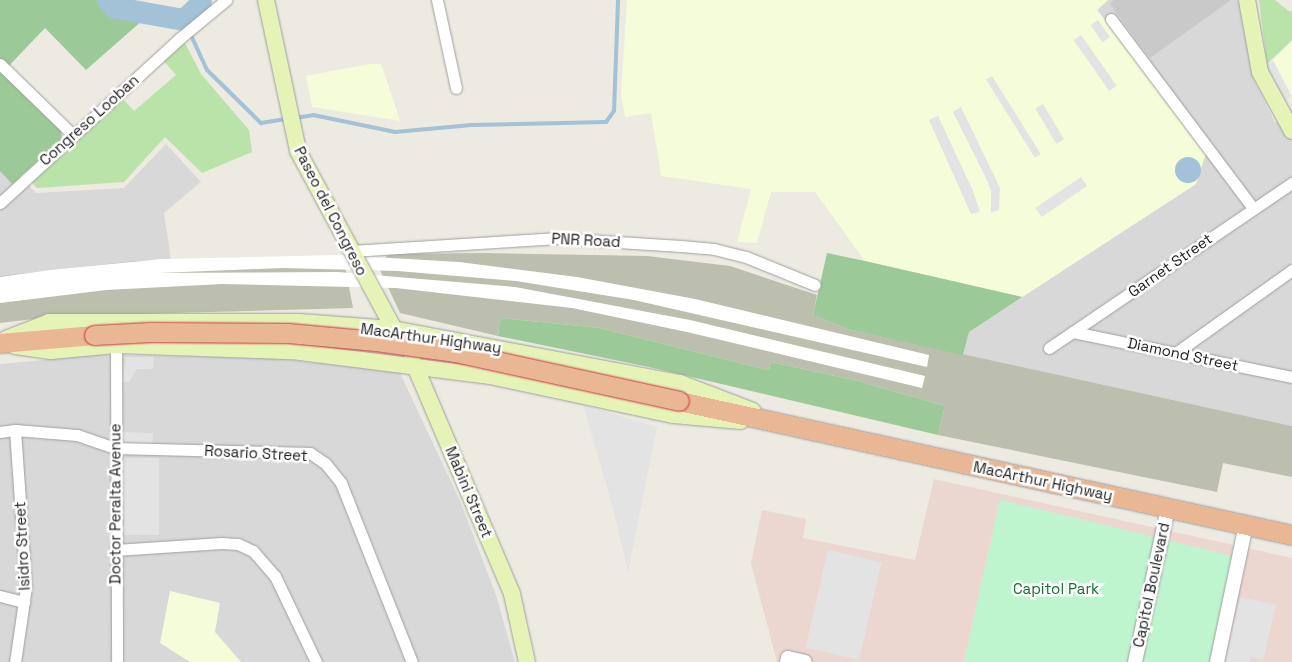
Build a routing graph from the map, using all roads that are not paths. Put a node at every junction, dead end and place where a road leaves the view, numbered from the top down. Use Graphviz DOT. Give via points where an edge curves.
graph roads {
  1 [pos="226,0"];
  2 [pos="266,0"];
  3 [pos="437,0"];
  4 [pos="1247,0"];
  5 [pos="1111,18"];
  6 [pos="0,64"];
  7 [pos="456,88"];
  8 [pos="1292,131"];
  9 [pos="73,135"];
  10 [pos="1292,183"];
  11 [pos="0,203"];
  12 [pos="1253,208"];
  13 [pos="351,251"];
  14 [pos="1292,270"];
  15 [pos="1287,278"];
  16 [pos="815,285"];
  17 [pos="393,329"];
  18 [pos="1073,332"];
  19 [pos="0,343"];
  20 [pos="116,345"];
  21 [pos="1049,348"];
  22 [pos="1177,352"];
  23 [pos="416,366"];
  24 [pos="1292,377"];
  25 [pos="795,426"];
  26 [pos="14,430"];
  27 [pos="0,432"];
  28 [pos="115,448"];
  29 [pos="1168,508"];
  30 [pos="1246,524"];
  31 [pos="1292,534"];
  32 [pos="115,550"];
  33 [pos="0,596"];
  34 [pos="24,602"];
  35 [pos="15,662"];
  36 [pos="117,662"];
  37 [pos="316,662"];
  38 [pos="412,662"];
  39 [pos="527,662"];
  40 [pos="787,662"];
  41 [pos="805,662"];
  42 [pos="1135,662"];
  43 [pos="1217,662"];
  1 -- 9 [label="street, Congreso Looban" via="195,24"];
  2 -- 13 [label="main road, Paseo del Congreso" via="292,127 305,167"];
  3 -- 7 [label="street"];
  4 -- 8 [label="main road" via="1260,72"];
  5 -- 12 [label="street"];
  6 -- 9 [label="street"];
  9 -- 11 [label="street, Congreso Looban"];
  10 -- 12 [label="street, Garnet Street"];
  12 -- 18 [label="street, Garnet Street"];
  13 -- 16 [label="street, PNR Road" via="555,238 681,246 714,249 746,258"];
  13 -- 17 [label="main road, Paseo del Congreso"];
  14 -- 15 [label="street"];
  15 -- 22 [label="street"];
  17 -- 19 [label="main road, MacArthur Highway" via="298,322 49,322"];
  17 -- 23 [label="main road, Mabini Street"];
  17 -- 25 [label="main road, MacArthur Highway" via="680,383"];
  18 -- 21 [label="street, Garnet Street"];
  18 -- 22 [label="street, Diamond Street"];
  19 -- 20 [label="main road, MacArthur Highway" via="51,351"];
  19 -- 25 [label="highway, MacArthur Highway, bridge" via="151,332 288,333 376,341 455,352"];
  20 -- 23 [label="main road, MacArthur Highway" via="292,351"];
  20 -- 28 [label="street, Doctor Peralta Avenue"];
  22 -- 24 [label="street, Diamond Street"];
  23 -- 25 [label="main road, MacArthur Highway" via="490,376 674,415"];
  23 -- 39 [label="main road, Mabini Street" via="512,594"];
  25 -- 29 [label="highway, MacArthur Highway"];
  26 -- 27 [label="street, Rosario Street"];
  26 -- 28 [label="street, Rosario Street" via="77,435"];
  26 -- 34 [label="street, Isidro Street"];
  28 -- 32 [label="street, Doctor Peralta Avenue"];
  28 -- 38 [label="street, Rosario Street" via="310,453 325,462 341,482 353,509"];
  29 -- 30 [label="highway, MacArthur Highway"];
  29 -- 42 [label="street, Capitol Boulevard"];
  30 -- 31 [label="highway, MacArthur Highway"];
  30 -- 43 [label="street"];
  32 -- 36 [label="street, Doctor Peralta Avenue"];
  32 -- 37 [label="street" via="222,543 238,544 253,551 275,576"];
  33 -- 34 [label="street"];
  34 -- 35 [label="street, Isidro Street"];
  40 -- 41 [label="street" via="788,658"];
}
